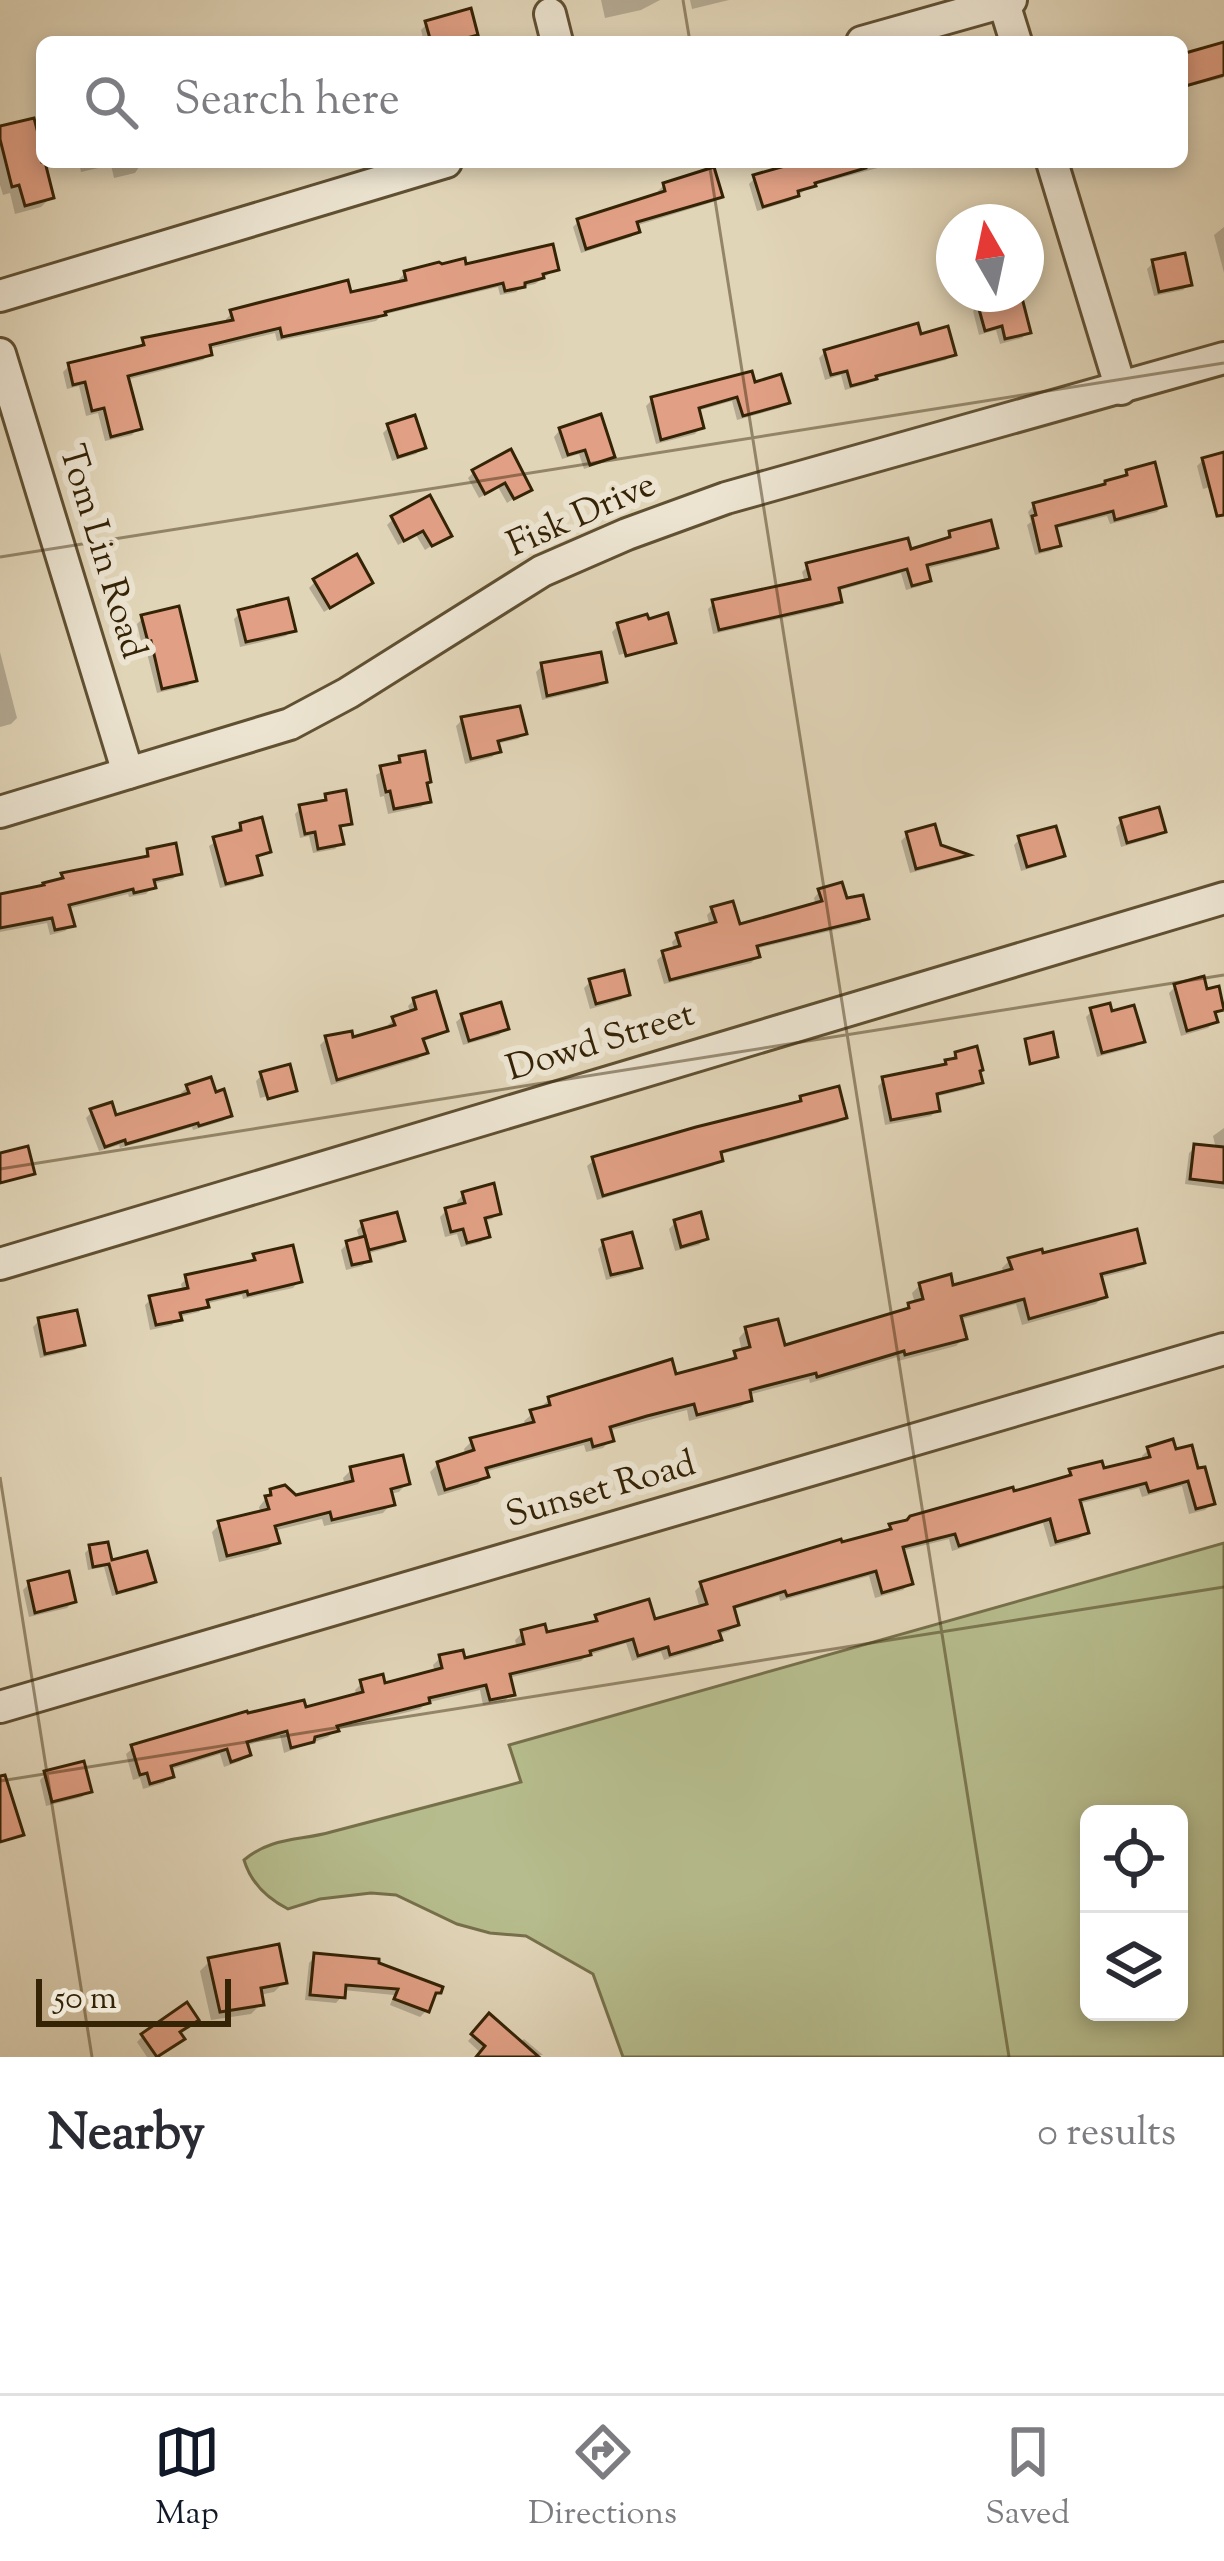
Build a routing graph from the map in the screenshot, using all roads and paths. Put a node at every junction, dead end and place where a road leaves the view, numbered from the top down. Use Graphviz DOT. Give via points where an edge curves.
graph roads {
  1 [pos="1006,1"];
  2 [pos="883,36"];
  3 [pos="1015,36"];
  4 [pos="426,168"];
  5 [pos="1054,168"];
  6 [pos="0,296"];
  7 [pos="0,355"];
  8 [pos="1224,358"];
  9 [pos="1121,389"];
  10 [pos="128,773"];
  11 [pos="0,812"];
  12 [pos="1224,898"];
  13 [pos="0,1264"];
  14 [pos="1224,1349"];
  15 [pos="0,1707"];
  1 -- 2 [label="street"];
  1 -- 3 [label="street"];
  4 -- 6 [label="street"];
  5 -- 9 [label="street"];
  7 -- 10 [label="street, Tom Lin Road"];
  8 -- 9 [label="street, Fisk Drive"];
  9 -- 10 [label="street, Fisk Drive" via="726,498 627,534 542,571 290,724"];
  10 -- 11 [label="street, Fisk Drive"];
  12 -- 13 [label="street, Dowd Street"];
  14 -- 15 [label="street, Sunset Road"];
}
